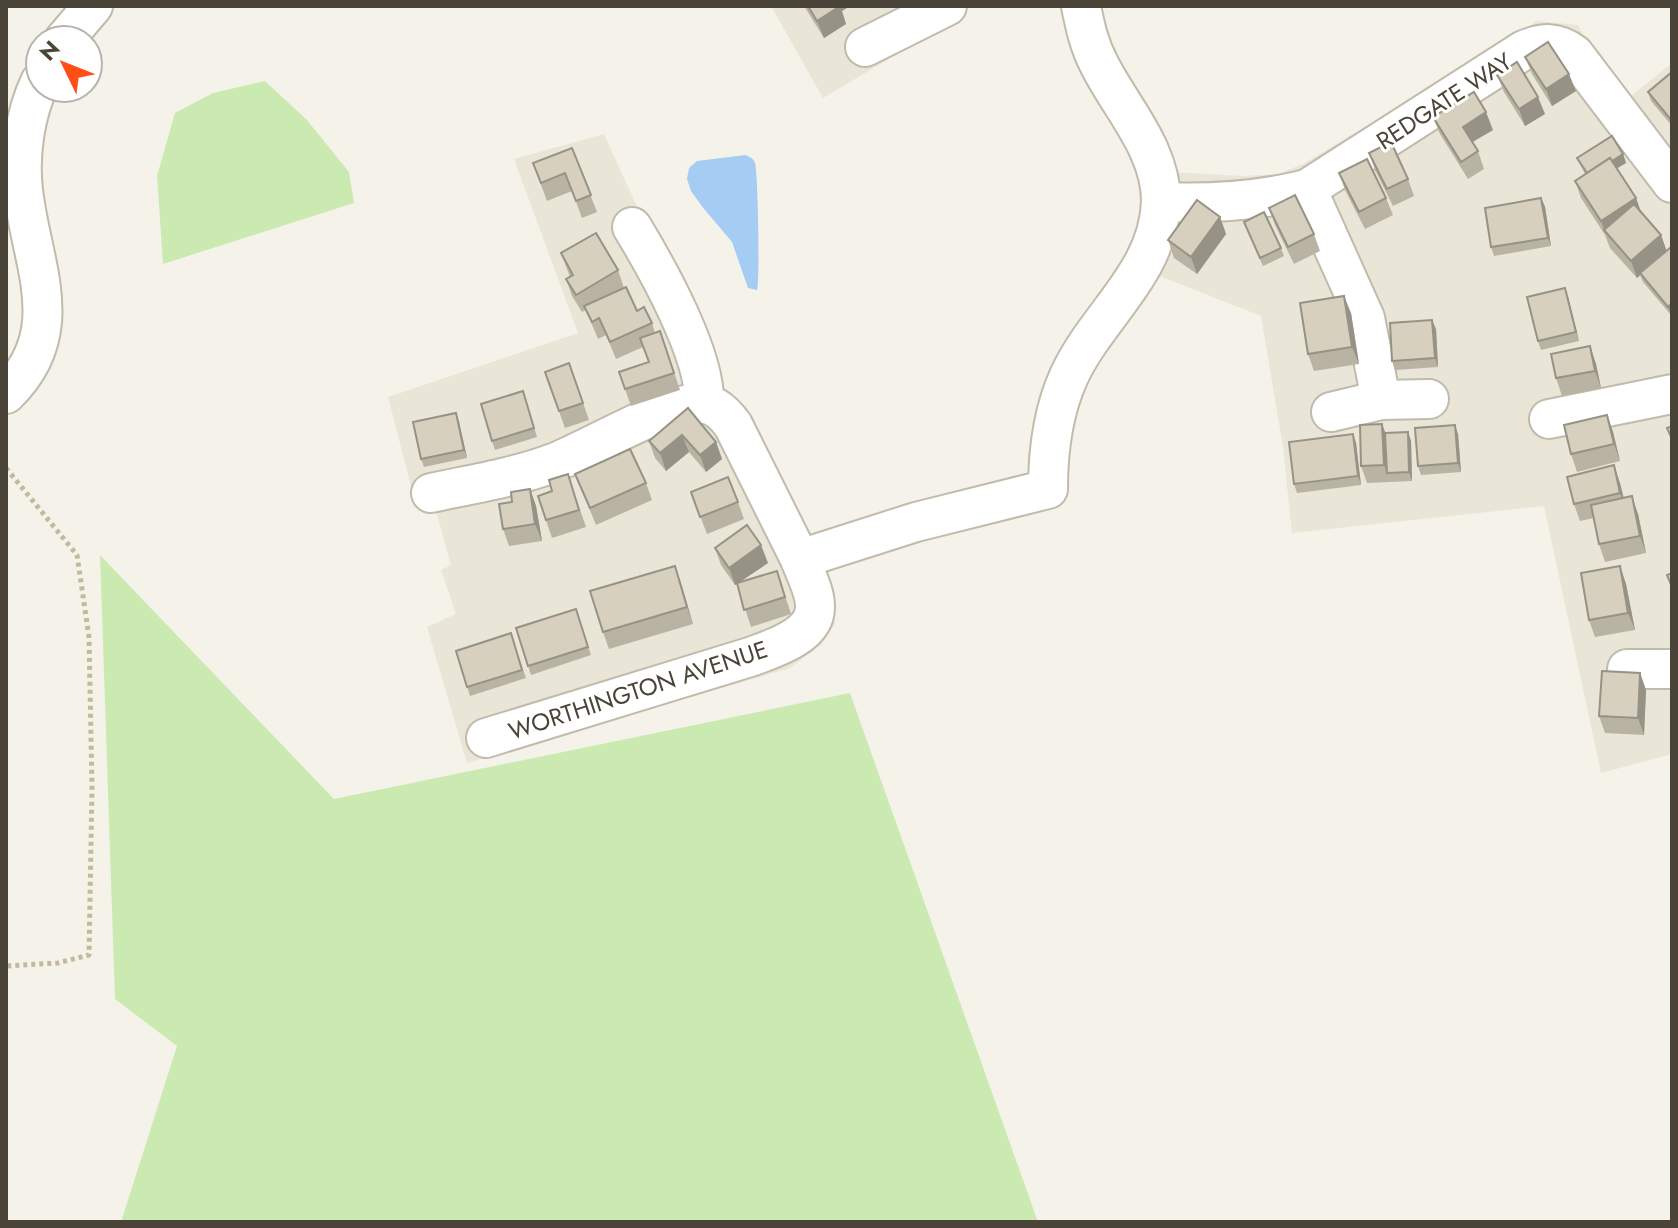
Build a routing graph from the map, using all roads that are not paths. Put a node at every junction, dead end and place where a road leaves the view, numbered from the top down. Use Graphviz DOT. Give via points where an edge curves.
graph roads {
  1 [pos="93,6"];
  2 [pos="947,6"];
  3 [pos="1081,6"];
  4 [pos="78,24"];
  5 [pos="865,47"];
  6 [pos="32,104"];
  7 [pos="1672,183"];
  8 [pos="1307,189"];
  9 [pos="1161,202"];
  10 [pos="632,227"];
  11 [pos="6,394"];
  12 [pos="1672,394"];
  13 [pos="1429,399"];
  14 [pos="1381,400"];
  15 [pos="704,404"];
  16 [pos="1331,412"];
  17 [pos="1549,419"];
  18 [pos="431,493"];
  19 [pos="800,559"];
  20 [pos="1627,669"];
  21 [pos="1672,669"];
  22 [pos="486,738"];
  1 -- 4 [label="street"];
  2 -- 5 [label="street"];
  3 -- 9 [label="street" via="1098,63 1152,157"];
  6 -- 11 [label="street" via="24,128 22,187 44,313 28,366"];
  7 -- 8 [label="street, REDGATE WAY" via="1574,54 1547,42 1524,50"];
  8 -- 9 [label="street, REDGATE WAY" via="1241,201"];
  8 -- 14 [label="street" via="1365,318"];
  9 -- 19 [label="street" via="1145,264 1069,375 1050,445 1048,489 916,522"];
  10 -- 15 [label="street" via="673,301 702,377"];
  12 -- 17 [label="street"];
  13 -- 14 [label="street"];
  14 -- 16 [label="street"];
  15 -- 18 [label="street" via="670,411 551,464"];
  15 -- 19 [label="street, WORTHINGTON AVENUE" via="733,425"];
  19 -- 22 [label="street, WORTHINGTON AVENUE" via="815,611 808,626 788,641"];
  20 -- 21 [label="street"];
}
